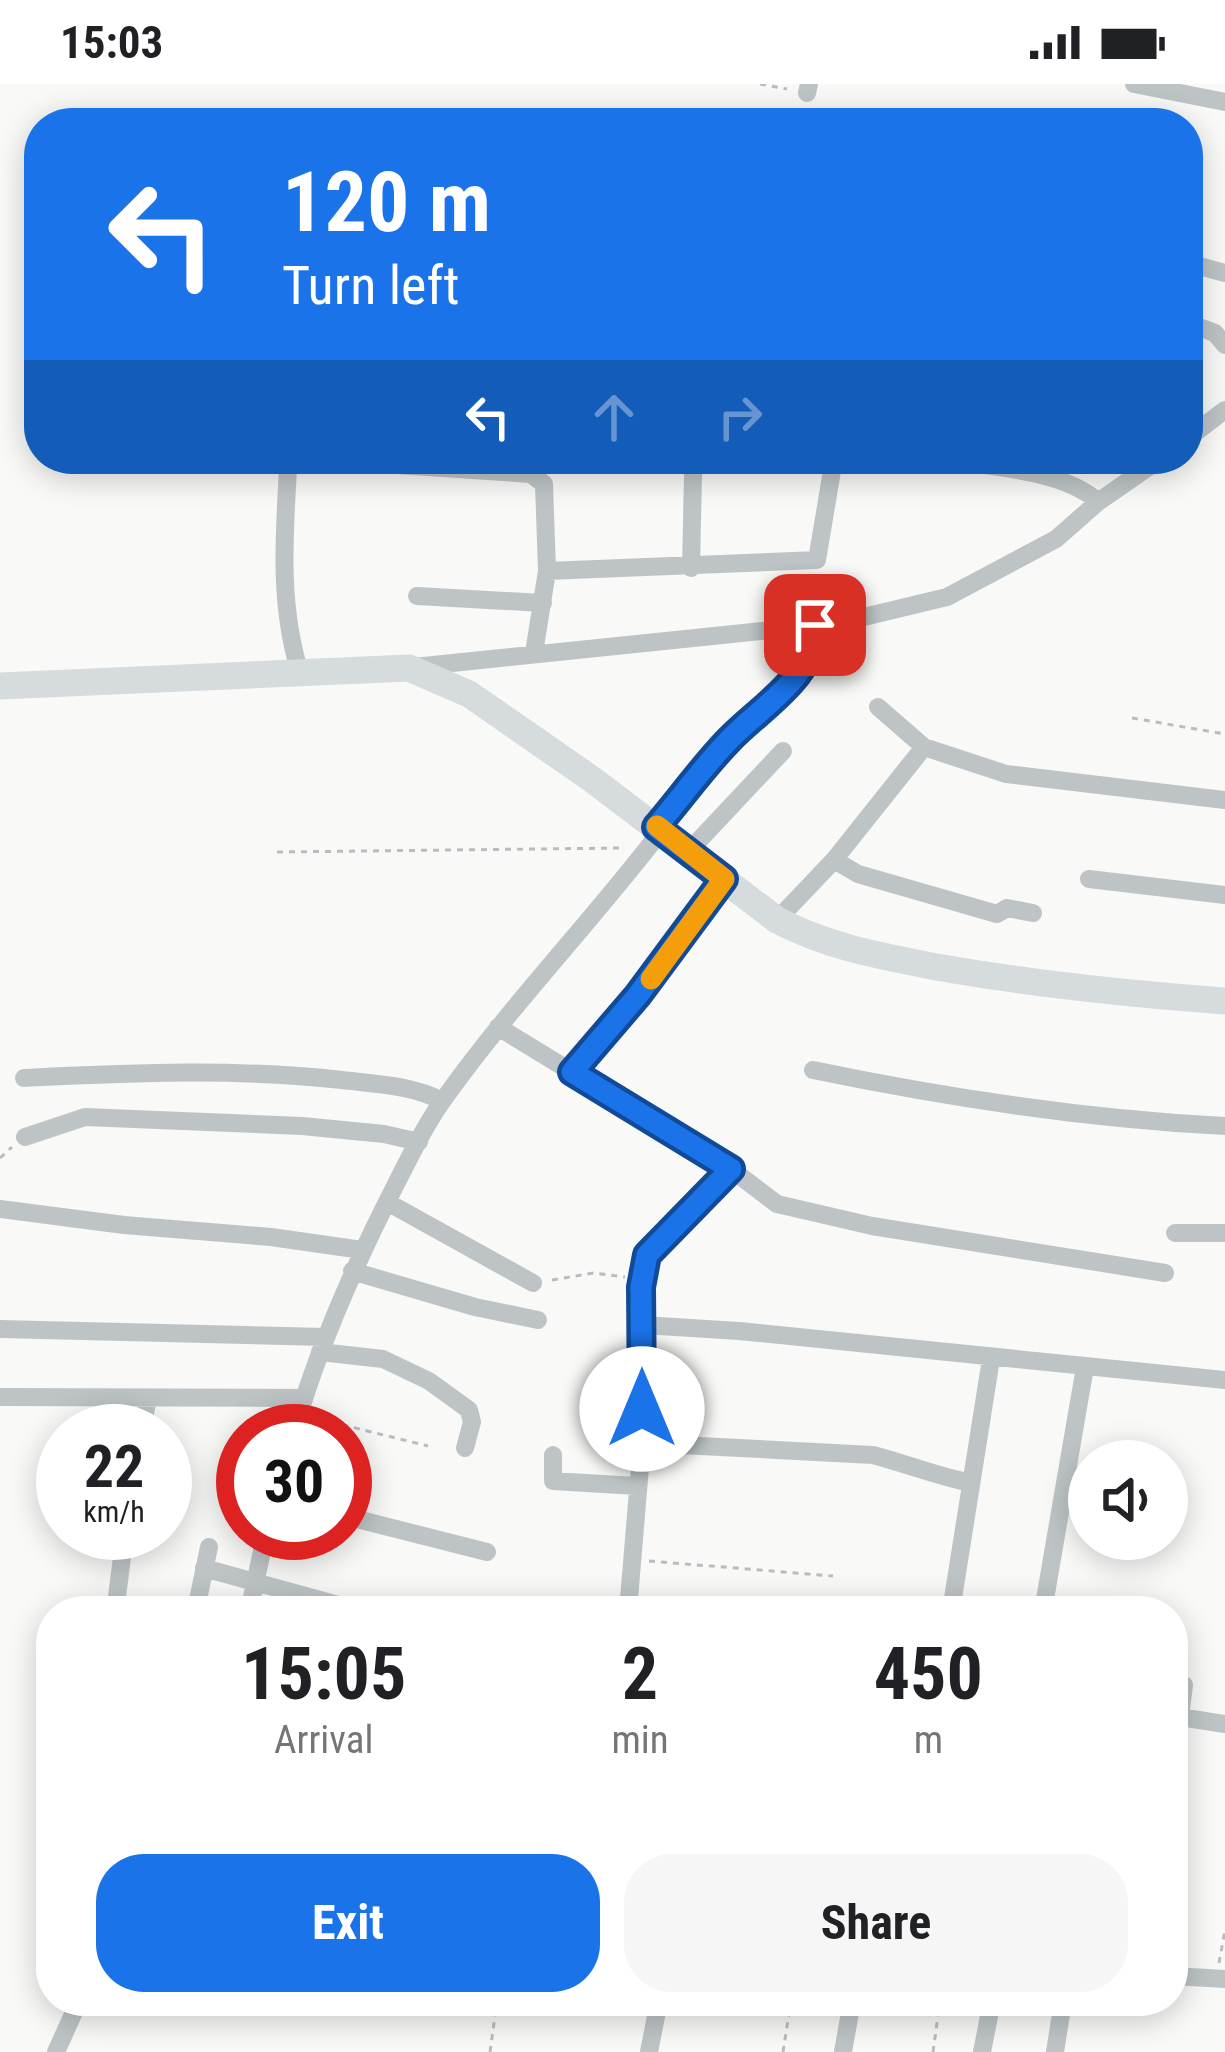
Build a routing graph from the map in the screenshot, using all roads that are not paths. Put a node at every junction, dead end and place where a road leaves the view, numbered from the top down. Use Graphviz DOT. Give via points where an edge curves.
graph roads {
  1 [pos="1133,84"];
  2 [pos="1225,102"];
  3 [pos="288,474"];
  4 [pos="532,474"];
  5 [pos="831,474"];
  6 [pos="1026,474"];
  7 [pos="1138,474"];
  8 [pos="693,476"];
  9 [pos="1098,502"];
  10 [pos="691,568"];
  11 [pos="547,572"];
  12 [pos="417,596"];
  13 [pos="543,603"];
  14 [pos="815,625"];
  15 [pos="534,653"];
  16 [pos="409,668"];
  17 [pos="300,673"];
  18 [pos="0,686"];
  19 [pos="878,707"];
  20 [pos="924,747"];
  21 [pos="783,751"];
  22 [pos="1225,800"];
  23 [pos="658,829"];
  24 [pos="688,852"];
  25 [pos="834,860"];
  26 [pos="724,879"];
  27 [pos="1089,879"];
  28 [pos="1225,895"];
  29 [pos="1033,913"];
  30 [pos="776,920"];
  31 [pos="1225,1001"];
  32 [pos="498,1027"];
  33 [pos="812,1070"];
  34 [pos="572,1072"];
  35 [pos="24,1078"];
  36 [pos="442,1101"];
  37 [pos="1225,1126"];
  38 [pos="25,1138"];
  39 [pos="419,1142"];
  40 [pos="731,1169"];
  41 [pos="387,1202"];
  42 [pos="0,1209"];
  43 [pos="1225,1232"];
  44 [pos="1175,1233"];
  45 [pos="362,1250"];
  46 [pos="352,1271"];
  47 [pos="1165,1273"];
  48 [pos="533,1283"];
  49 [pos="538,1320"];
  50 [pos="643,1325"];
  51 [pos="0,1329"];
  52 [pos="323,1344"];
  53 [pos="991,1359"];
  54 [pos="1085,1367"];
  55 [pos="1225,1380"];
  56 [pos="0,1397"];
  57 [pos="148,1399"];
  58 [pos="147,1404"];
  59 [pos="302,1404"];
  60 [pos="216,1406"];
  61 [pos="642,1443"];
  62 [pos="465,1448"];
  63 [pos="553,1455"];
  64 [pos="971,1483"];
  65 [pos="636,1486"];
  66 [pos="372,1523"];
  67 [pos="209,1547"];
  68 [pos="487,1552"];
  69 [pos="121,1560"];
  70 [pos="260,1560"];
  71 [pos="205,1568"];
  72 [pos="256,1581"];
  73 [pos="116,1596"];
  74 [pos="199,1596"];
  75 [pos="252,1596"];
  76 [pos="308,1596"];
  77 [pos="629,1596"];
  78 [pos="953,1596"];
  79 [pos="1046,1596"];
  80 [pos="1188,1718"];
  81 [pos="1225,1724"];
  82 [pos="1188,1977"];
  83 [pos="1221,1978"];
  84 [pos="72,2016"];
  85 [pos="656,2016"];
  86 [pos="849,2016"];
  87 [pos="989,2016"];
  88 [pos="1061,2016"];
  89 [pos="56,2052"];
  90 [pos="649,2052"];
  91 [pos="843,2052"];
  92 [pos="982,2052"];
  93 [pos="1055,2052"];
  1 -- 2 [label="street"];
  3 -- 17 [label="street" via="286,602"];
  4 -- 11 [label="street" via="544,484"];
  5 -- 10 [label="street" via="817,560"];
  6 -- 9 [label="street" via="1084,489"];
  7 -- 9 [label="street"];
  8 -- 10 [label="street"];
  9 -- 14 [label="street" via="1055,539 947,597"];
  10 -- 11 [label="street"];
  11 -- 13 [label="street"];
  12 -- 13 [label="street"];
  13 -- 15 [label="street"];
  14 -- 15 [label="street"];
  14 -- 23 [label="street" via="813,650 792,682 728,741"];
  15 -- 16 [label="street"];
  16 -- 17 [label="main road"];
  16 -- 23 [label="main road" via="469,694"];
  17 -- 18 [label="main road"];
  19 -- 20 [label="street"];
  20 -- 22 [label="street" via="1006,774"];
  20 -- 25 [label="street"];
  21 -- 24 [label="street"];
  23 -- 24 [label="main road"];
  23 -- 32 [label="street" via="610,898"];
  24 -- 26 [label="main road"];
  25 -- 29 [label="street" via="997,914"];
  25 -- 30 [label="street"];
  26 -- 30 [label="main road"];
  26 -- 34 [label="street"];
  27 -- 28 [label="street"];
  30 -- 31 [label="main road" via="852,951 1101,991"];
  32 -- 34 [label="street"];
  32 -- 36 [label="street"];
  33 -- 37 [label="street" via="1074,1113"];
  34 -- 40 [label="street"];
  35 -- 36 [label="street" via="281,1073"];
  36 -- 39 [label="street"];
  38 -- 39 [label="street" via="85,1117 302,1126"];
  39 -- 41 [label="street"];
  40 -- 47 [label="street" via="777,1204 822,1216"];
  40 -- 50 [label="street" via="647,1255"];
  41 -- 45 [label="street"];
  41 -- 48 [label="street"];
  42 -- 45 [label="street"];
  43 -- 44 [label="street"];
  45 -- 46 [label="street"];
  46 -- 49 [label="street"];
  46 -- 52 [label="street"];
  50 -- 53 [label="street"];
  50 -- 61 [label="street"];
  51 -- 52 [label="street"];
  52 -- 59 [label="street"];
  52 -- 62 [label="street" via="383,1360 469,1411"];
  53 -- 54 [label="street"];
  53 -- 64 [label="street"];
  54 -- 55 [label="street"];
  54 -- 79 [label="street"];
  56 -- 57 [label="street"];
  57 -- 58 [label="street"];
  57 -- 60 [label="street"];
  61 -- 64 [label="street" via="873,1455"];
  61 -- 65 [label="street"];
  63 -- 65 [label="street" via="553,1481"];
  64 -- 78 [label="street"];
  65 -- 77 [label="street"];
  66 -- 68 [label="street"];
  67 -- 71 [label="street"];
  69 -- 73 [label="street"];
  70 -- 72 [label="street"];
  71 -- 72 [label="street"];
  71 -- 74 [label="street"];
  72 -- 75 [label="street"];
  72 -- 76 [label="street"];
  80 -- 81 [label="street"];
  82 -- 83 [label="street"];
  84 -- 89 [label="street"];
  85 -- 90 [label="street"];
  86 -- 91 [label="street"];
  87 -- 92 [label="street"];
  88 -- 93 [label="street"];
}
